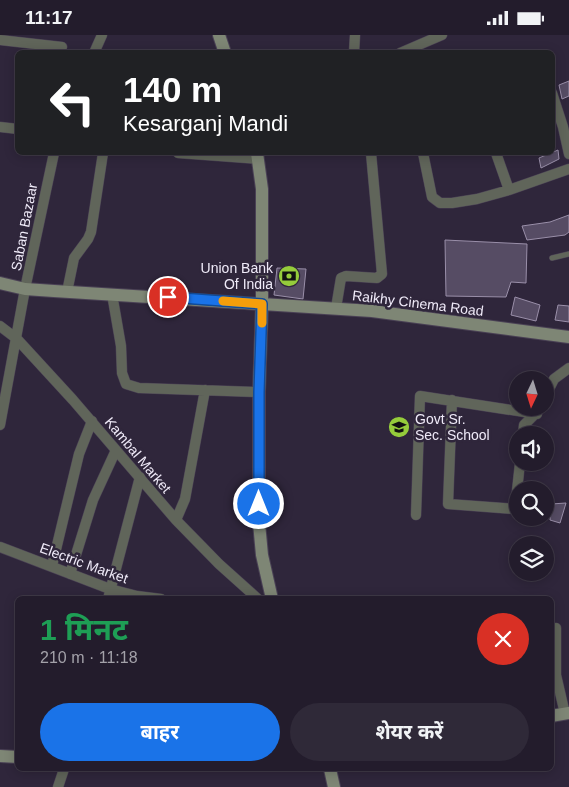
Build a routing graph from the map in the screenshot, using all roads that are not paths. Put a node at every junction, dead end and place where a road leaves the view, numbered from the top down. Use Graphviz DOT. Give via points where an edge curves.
graph roads {
  1 [pos="102,35"];
  2 [pos="219,35"];
  3 [pos="355,35"];
  4 [pos="411,35"];
  5 [pos="442,35"];
  6 [pos="0,40"];
  7 [pos="414,46"];
  8 [pos="62,47"];
  9 [pos="95,50"];
  10 [pos="224,50"];
  11 [pos="354,50"];
  12 [pos="406,50"];
  13 [pos="556,115"];
  14 [pos="566,126"];
  15 [pos="0,127"];
  16 [pos="15,129"];
  17 [pos="569,154"];
  18 [pos="54,155"];
  19 [pos="103,155"];
  20 [pos="231,155"];
  21 [pos="372,155"];
  22 [pos="426,155"];
  23 [pos="497,155"];
  24 [pos="257,156"];
  25 [pos="569,169"];
  26 [pos="509,190"];
  27 [pos="569,254"];
  28 [pos="552,258"];
  29 [pos="0,283"];
  30 [pos="25,289"];
  31 [pos="68,292"];
  32 [pos="112,294"];
  33 [pos="262,304"];
  34 [pos="336,308"];
  35 [pos="0,326"];
  36 [pos="569,337"];
  37 [pos="17,339"];
  38 [pos="569,368"];
  39 [pos="554,379"];
  40 [pos="204,390"];
  41 [pos="259,392"];
  42 [pos="452,400"];
  43 [pos="509,407"];
  44 [pos="533,416"];
  45 [pos="92,421"];
  46 [pos="0,425"];
  47 [pos="524,426"];
  48 [pos="116,450"];
  49 [pos="519,471"];
  50 [pos="140,477"];
  51 [pos="416,515"];
  52 [pos="176,520"];
  53 [pos="0,547"];
  54 [pos="52,566"];
  55 [pos="70,574"];
  56 [pos="109,594"];
  57 [pos="137,596"];
  58 [pos="255,596"];
  59 [pos="271,596"];
  60 [pos="556,628"];
  61 [pos="567,713"];
  62 [pos="554,715"];
  63 [pos="0,756"];
  64 [pos="15,757"];
  65 [pos="63,771"];
  66 [pos="330,771"];
  67 [pos="58,787"];
  68 [pos="334,787"];
  1 -- 9 [label="street"];
  2 -- 10 [label="street"];
  3 -- 11 [label="street"];
  4 -- 7 [label="street"];
  5 -- 7 [label="street"];
  6 -- 8 [label="street"];
  7 -- 12 [label="street"];
  13 -- 14 [label="street"];
  14 -- 17 [label="street"];
  15 -- 16 [label="street"];
  18 -- 30 [label="street, Saban Bazaar"];
  19 -- 31 [label="street" via="91,232 74,258"];
  20 -- 24 [label="street"];
  21 -- 34 [label="street" via="383,270 377,278 346,275 341,278"];
  22 -- 26 [label="street" via="432,197 440,203 461,202"];
  23 -- 26 [label="street"];
  24 -- 33 [label="street" via="262,189"];
  25 -- 26 [label="street"];
  27 -- 28 [label="lane"];
  29 -- 30 [label="street, Raikhy Cinema Road"];
  30 -- 31 [label="street, Raikhy Cinema Road"];
  30 -- 37 [label="street, Saban Bazaar"];
  31 -- 32 [label="street, Raikhy Cinema Road"];
  32 -- 33 [label="street, Raikhy Cinema Road"];
  32 -- 40 [label="street" via="126,384 139,388"];
  33 -- 34 [label="street, Raikhy Cinema Road"];
  33 -- 41 [label="street"];
  34 -- 36 [label="street, Raikhy Cinema Road"];
  35 -- 37 [label="street, Kambal Market"];
  37 -- 45 [label="street, Kambal Market"];
  37 -- 46 [label="street, Saban Bazaar"];
  38 -- 39 [label="street"];
  40 -- 41 [label="street"];
  40 -- 52 [label="street" via="185,499"];
  41 -- 59 [label="street" via="260,538"];
  42 -- 43 [label="street"];
  42 -- 49 [label="street" via="448,504 514,509"];
  42 -- 51 [label="street" via="420,396"];
  44 -- 47 [label="street"];
  45 -- 48 [label="street, Kambal Market"];
  45 -- 54 [label="street" via="79,454"];
  48 -- 50 [label="street, Kambal Market"];
  48 -- 55 [label="street" via="93,500"];
  50 -- 52 [label="street, Kambal Market"];
  50 -- 56 [label="street"];
  52 -- 58 [label="street, Kambal Market"];
  53 -- 54 [label="street, Electric Market"];
  54 -- 55 [label="street, Electric Market"];
  55 -- 56 [label="street, Electric Market"];
  56 -- 57 [label="street, Electric Market"];
  60 -- 61 [label="street" via="556,675"];
  61 -- 62 [label="street"];
  63 -- 64 [label="street"];
  65 -- 67 [label="street"];
  66 -- 68 [label="street"];
}
